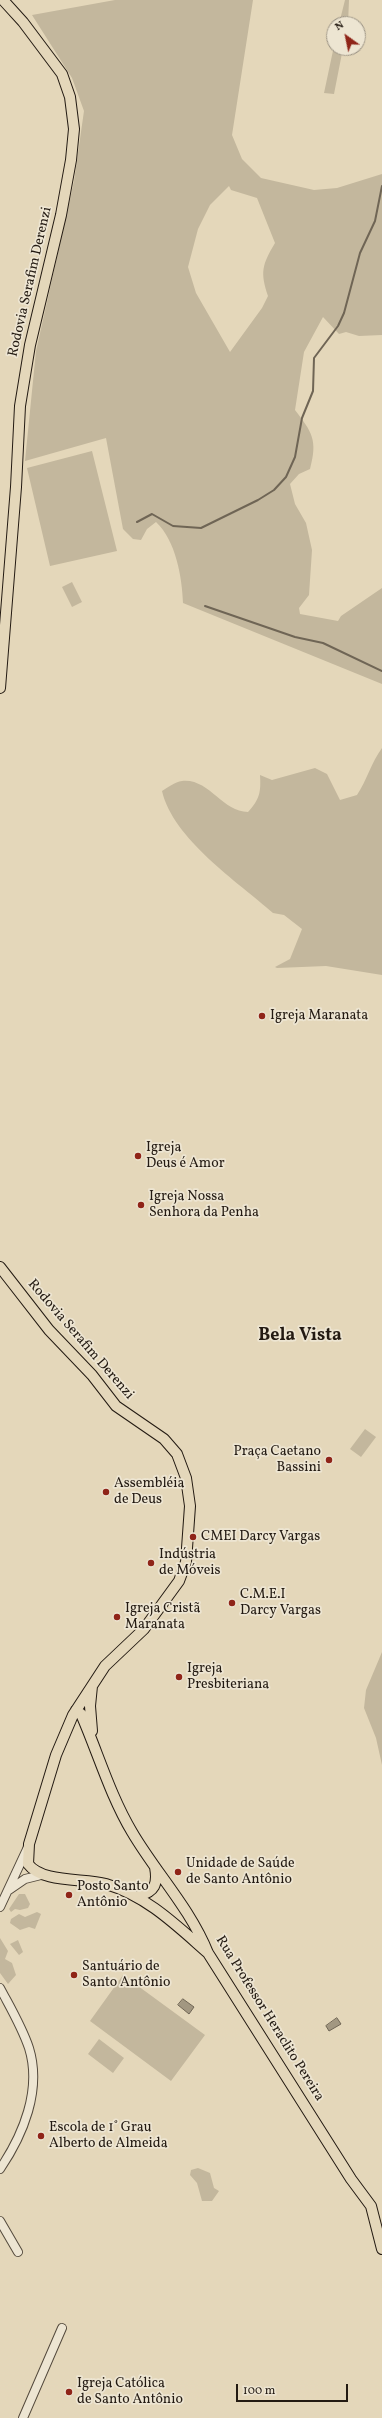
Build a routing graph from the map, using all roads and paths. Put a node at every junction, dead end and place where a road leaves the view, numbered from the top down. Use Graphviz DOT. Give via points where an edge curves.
graph roads {
  1 [pos="3,0"];
  2 [pos="0,688"];
  3 [pos="0,1267"];
  4 [pos="92,1686"];
  5 [pos="76,1710"];
  6 [pos="92,1739"];
  7 [pos="29,1844"];
  8 [pos="154,1863"];
  9 [pos="41,1875"];
  10 [pos="8,1890"];
  11 [pos="138,1896"];
  12 [pos="0,1907"];
  13 [pos="208,1954"];
  14 [pos="0,1988"];
  15 [pos="0,2169"];
  16 [pos="0,2221"];
  17 [pos="382,2249"];
  18 [pos="18,2252"];
  19 [pos="62,2328"];
  20 [pos="23,2418"];
  1 -- 2 [label="main road, Rodovia Serafim Derenzi" via="62,74 70,97 74,129 61,215 30,345 20,406"];
  3 -- 4 [label="main road, Rodovia Serafim Derenzi" via="49,1330 92,1375 116,1406 171,1446 177,1454 186,1478 190,1506 189,1530 186,1562 179,1581 144,1629 105,1666"];
  4 -- 5 [label="main road, Rodovia Serafim Derenzi"];
  4 -- 6 [label="main road, Rodovia Serafim Derenzi"];
  5 -- 6 [label="main road" via="82,1714"];
  5 -- 7 [label="main road, Rodovia Serafim Derenzi" via="56,1755"];
  6 -- 8 [label="main road, Rua Professor Heraclito Pereira" via="115,1799 132,1832"];
  7 -- 9 [label="main road" via="28,1864"];
  7 -- 10 [label="street, Rodovia Serafim Derenzi"];
  8 -- 11 [label="main road" via="156,1884 147,1894"];
  8 -- 13 [label="main road, Rua Professor Heraclito Pereira" via="201,1936"];
  9 -- 10 [label="street" via="24,1879"];
  9 -- 11 [label="main road" via="99,1882"];
  10 -- 12 [label="street, Rodovia Serafim Derenzi"];
  11 -- 13 [label="main road" via="172,1920"];
  13 -- 17 [label="main road, Rua Professor Heraclito Pereira" via="371,2206"];
  14 -- 15 [label="street" via="28,2044 32,2059 32,2076 30,2102 23,2128"];
  16 -- 18 [label="street"];
  19 -- 20 [label="street"];
}
